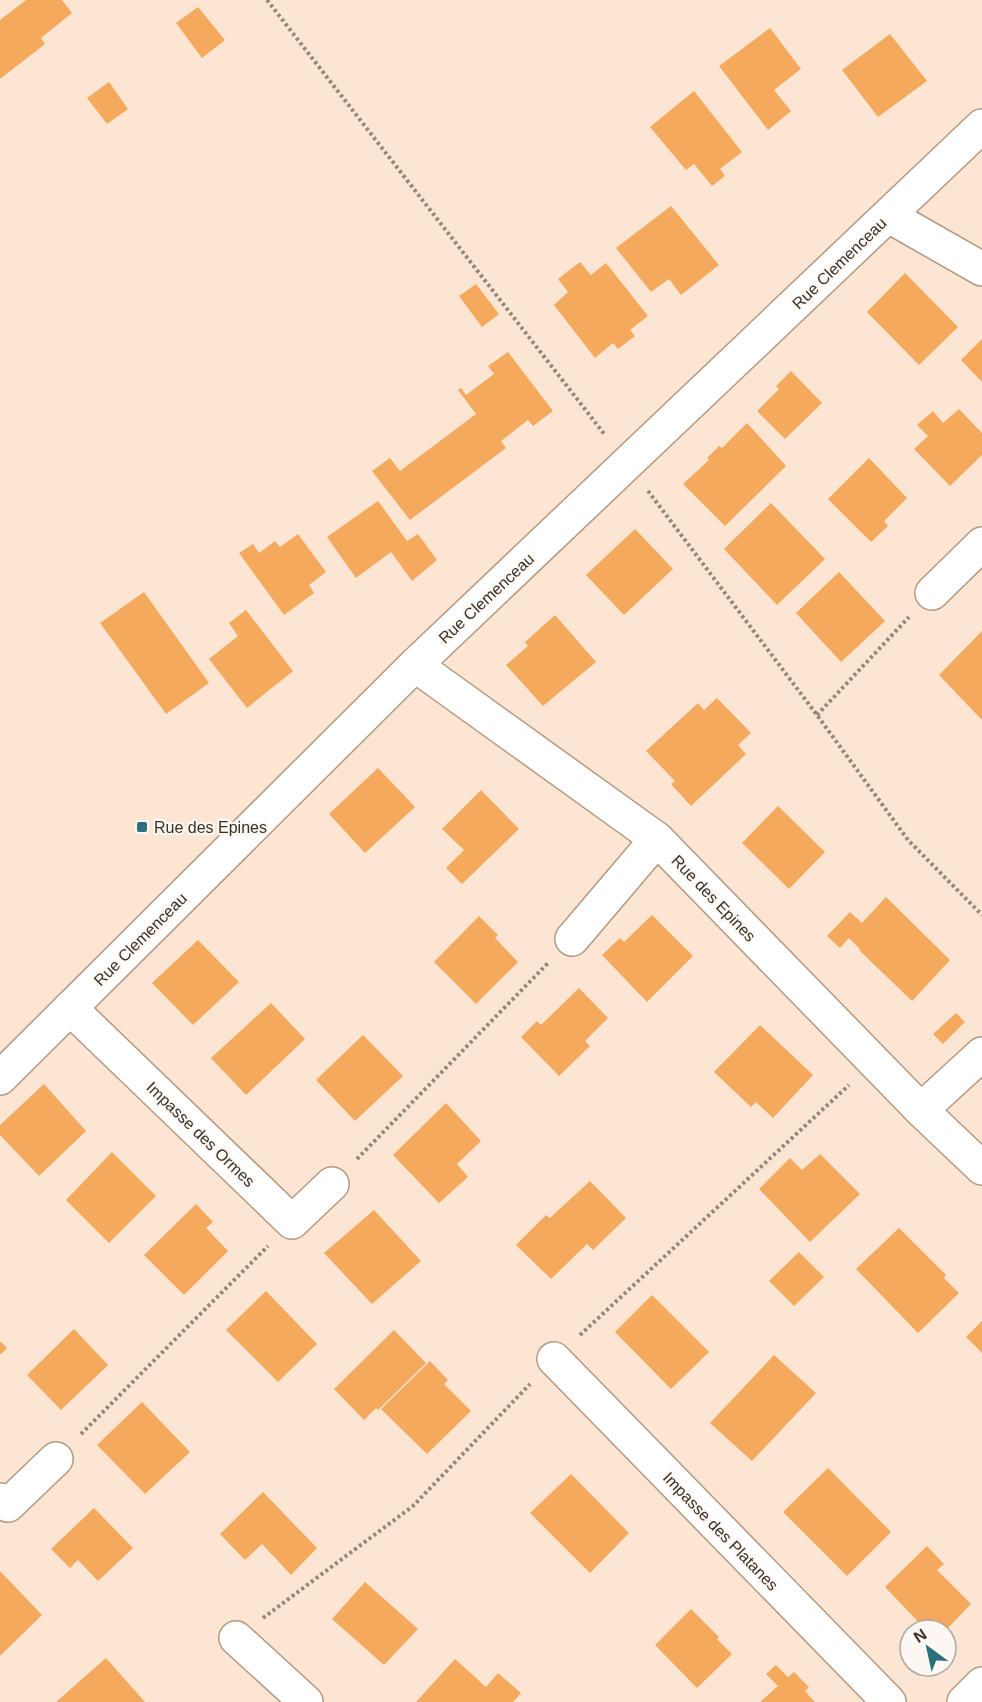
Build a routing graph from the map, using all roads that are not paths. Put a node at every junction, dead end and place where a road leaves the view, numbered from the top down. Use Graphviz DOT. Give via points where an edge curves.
graph roads {
  1 [pos="982,126"];
  2 [pos="889,216"];
  3 [pos="982,269"];
  4 [pos="982,544"];
  5 [pos="932,593"];
  6 [pos="415,665"];
  7 [pos="657,839"];
  8 [pos="572,939"];
  9 [pos="70,1008"];
  10 [pos="982,1054"];
  11 [pos="0,1078"];
  12 [pos="921,1110"];
  13 [pos="977,1153"];
  14 [pos="332,1184"];
  15 [pos="554,1359"];
  16 [pos="56,1459"];
  17 [pos="0,1500"];
  18 [pos="236,1638"];
  19 [pos="982,1684"];
  20 [pos="306,1702"];
  21 [pos="888,1702"];
  22 [pos="964,1702"];
  1 -- 2 [label="street, Rue Clemenceau"];
  2 -- 3 [label="street"];
  2 -- 6 [label="street, Rue Clemenceau"];
  4 -- 5 [label="street"];
  6 -- 7 [label="street, Rue des Epines"];
  6 -- 9 [label="street, Rue Clemenceau"];
  7 -- 8 [label="street"];
  7 -- 12 [label="street, Rue des Epines"];
  9 -- 11 [label="street, Rue Clemenceau"];
  9 -- 14 [label="street, Impasse des Ormes" via="292,1222"];
  10 -- 12 [label="street"];
  12 -- 13 [label="street, Rue des Epines"];
  15 -- 21 [label="street, Impasse des Platanes"];
  16 -- 17 [label="street" via="8,1505"];
  18 -- 20 [label="street"];
  19 -- 22 [label="street"];
}
